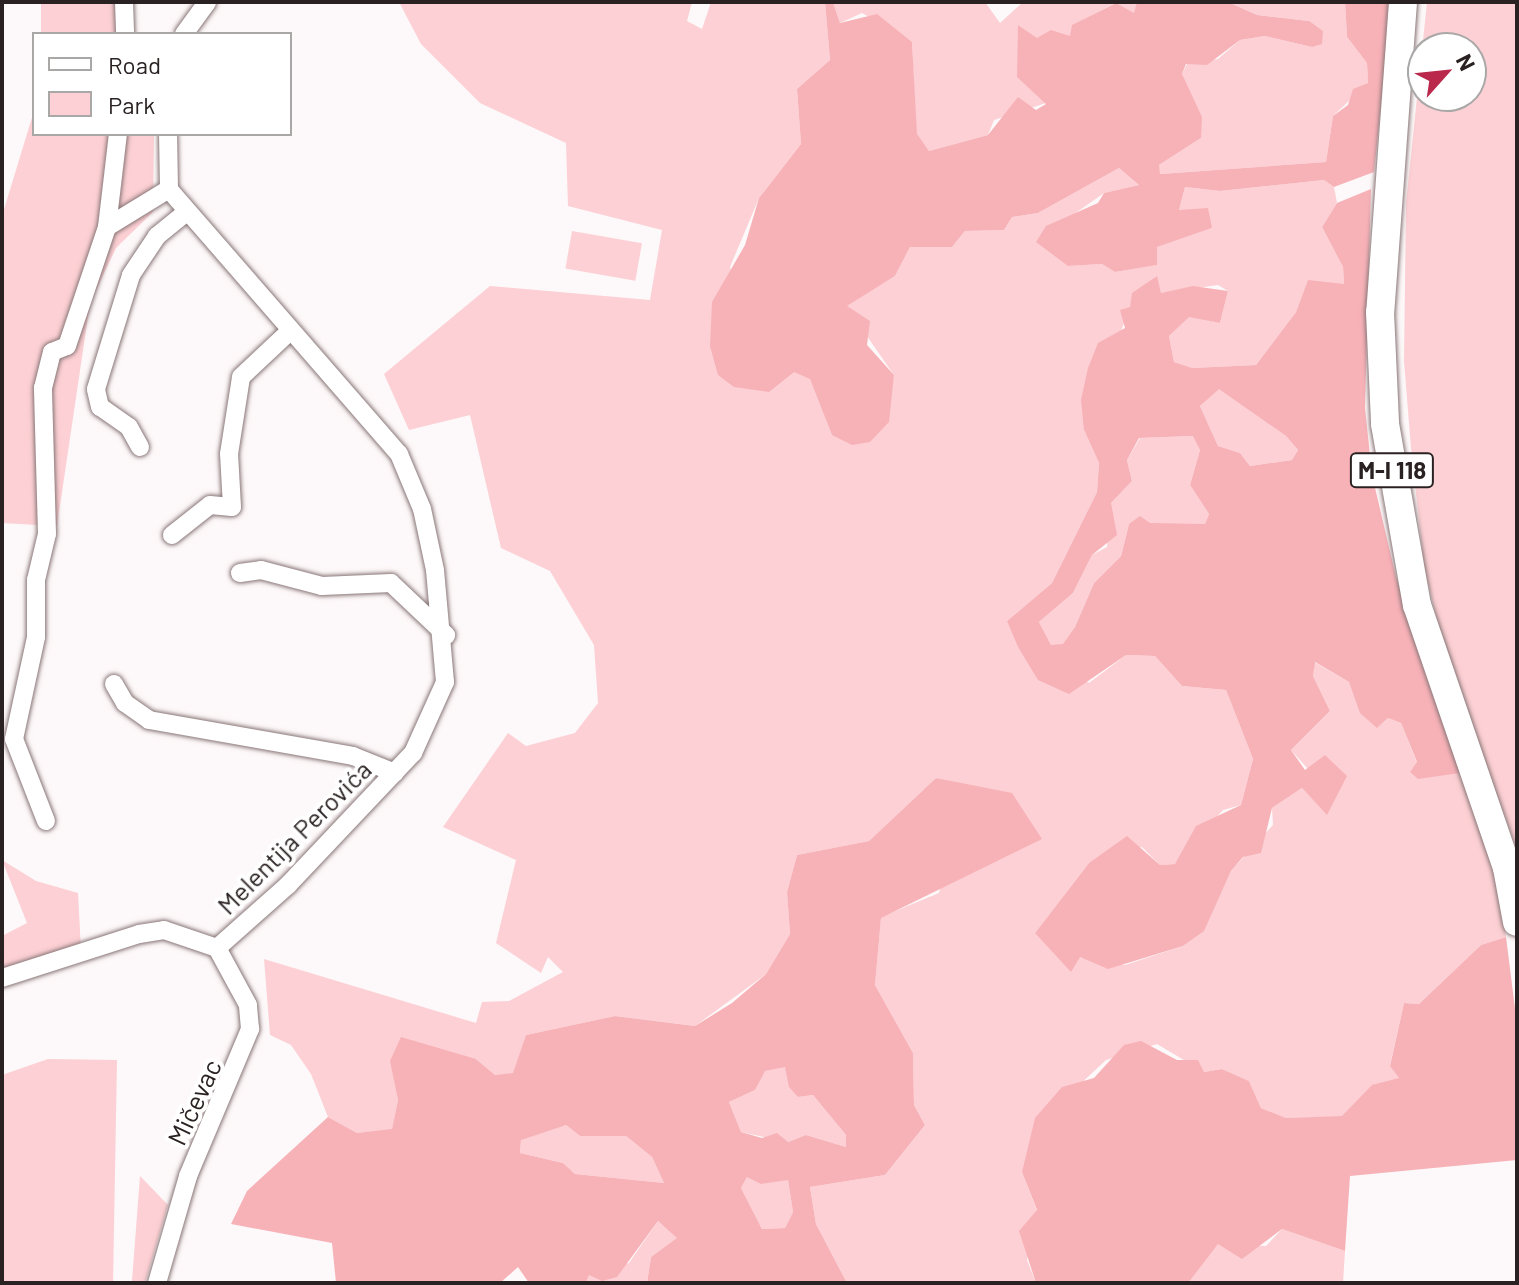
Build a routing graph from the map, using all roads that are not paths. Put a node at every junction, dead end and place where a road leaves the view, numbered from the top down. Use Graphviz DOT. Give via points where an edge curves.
graph roads {
  1 [pos="124,2"];
  2 [pos="207,2"];
  3 [pos="1403,2"];
  4 [pos="125,32"];
  5 [pos="185,32"];
  6 [pos="118,136"];
  7 [pos="168,136"];
  8 [pos="169,189"];
  9 [pos="187,212"];
  10 [pos="107,227"];
  11 [pos="289,332"];
  12 [pos="140,447"];
  13 [pos="172,535"];
  14 [pos="240,573"];
  15 [pos="446,635"];
  16 [pos="114,684"];
  17 [pos="395,773"];
  18 [pos="46,821"];
  19 [pos="1517,922"];
  20 [pos="217,948"];
  21 [pos="2,978"];
  22 [pos="157,1283"];
  1 -- 4 [label="street"];
  2 -- 5 [label="street"];
  3 -- 19 [label="main road, M-I 118" via="1382,273 1385,424 1417,605 1507,868"];
  6 -- 10 [label="street"];
  7 -- 8 [label="street"];
  8 -- 9 [label="street, Melentija Perovića"];
  8 -- 10 [label="street"];
  9 -- 11 [label="street, Melentija Perovića"];
  9 -- 12 [label="street" via="157,236 131,275 96,389 100,407 129,427"];
  10 -- 18 [label="street" via="67,346 52,352 43,388 47,534 36,580 36,637 14,739"];
  11 -- 13 [label="street" via="241,377 229,454 232,507 210,505"];
  11 -- 15 [label="street, Melentija Perovića" via="399,454 422,509"];
  14 -- 15 [label="street" via="261,570 322,586 391,583"];
  15 -- 17 [label="street, Melentija Perovića" via="434,719"];
  16 -- 17 [label="street, Melentija Perovića" via="149,720 353,756"];
  17 -- 20 [label="street, Melentija Perovića"];
  20 -- 21 [label="street, Melentija Perovića" via="164,930"];
  20 -- 22 [label="street, Mičevac" via="248,1005 250,1029 243,1059 188,1176"];
}
